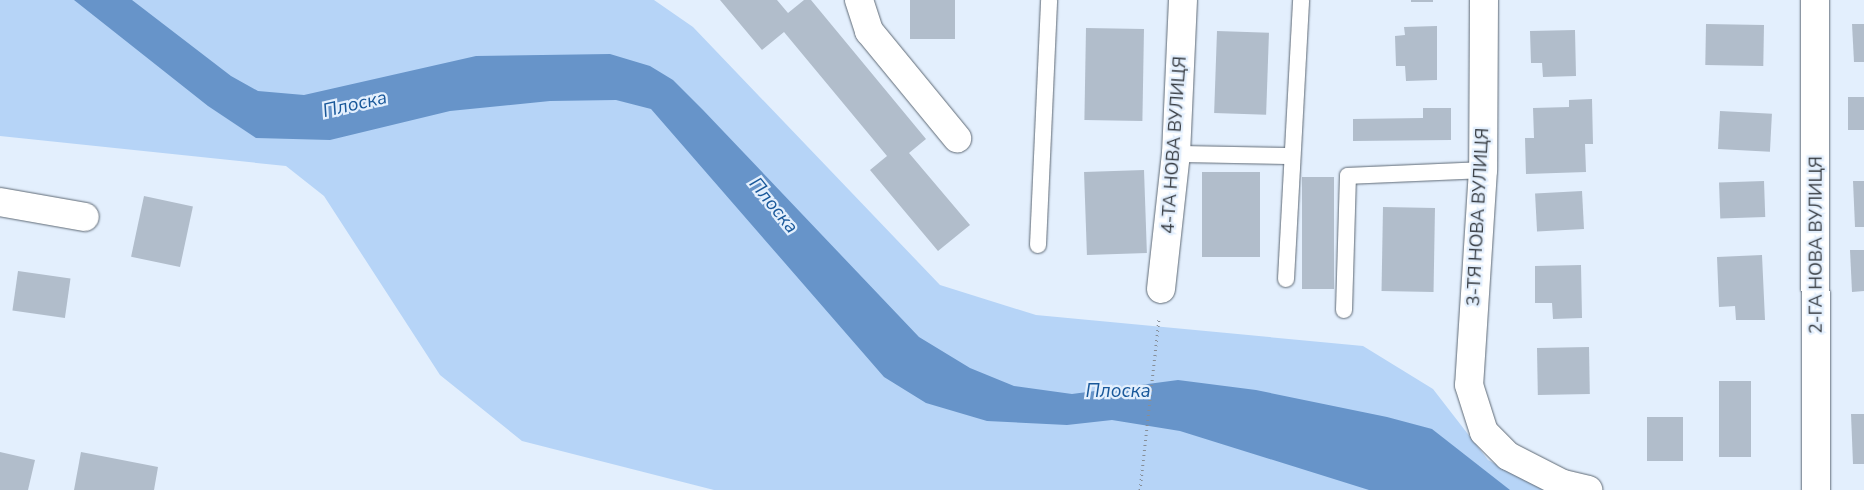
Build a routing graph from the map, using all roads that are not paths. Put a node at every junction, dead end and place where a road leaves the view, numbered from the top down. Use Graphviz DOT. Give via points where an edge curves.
graph roads {
  1 [pos="859,0"];
  2 [pos="1049,0"];
  3 [pos="1182,0"];
  4 [pos="1302,0"];
  5 [pos="1484,0"];
  6 [pos="1815,0"];
  7 [pos="957,138"];
  8 [pos="1176,154"];
  9 [pos="1292,156"];
  10 [pos="1483,170"];
  11 [pos="0,202"];
  12 [pos="85,217"];
  13 [pos="1038,245"];
  14 [pos="1286,279"];
  15 [pos="1161,289"];
  16 [pos="1344,310"];
  17 [pos="1588,490"];
  18 [pos="1816,490"];
  1 -- 7 [label="street" via="869,31"];
  2 -- 13 [label="lane"];
  3 -- 8 [label="street, 4-ТА НОВА ВУЛИЦЯ"];
  4 -- 9 [label="lane"];
  5 -- 10 [label="street, 3-ТЯ НОВА ВУЛИЦЯ"];
  6 -- 18 [label="street, 2-ГА НОВА ВУЛИЦЯ"];
  8 -- 9 [label="lane"];
  8 -- 15 [label="street, 4-ТА НОВА ВУЛИЦЯ"];
  9 -- 14 [label="lane"];
  10 -- 16 [label="lane" via="1348,176"];
  10 -- 17 [label="street, 3-ТЯ НОВА ВУЛИЦЯ" via="1469,385 1484,432 1508,456 1563,484"];
  11 -- 12 [label="street"];
}
